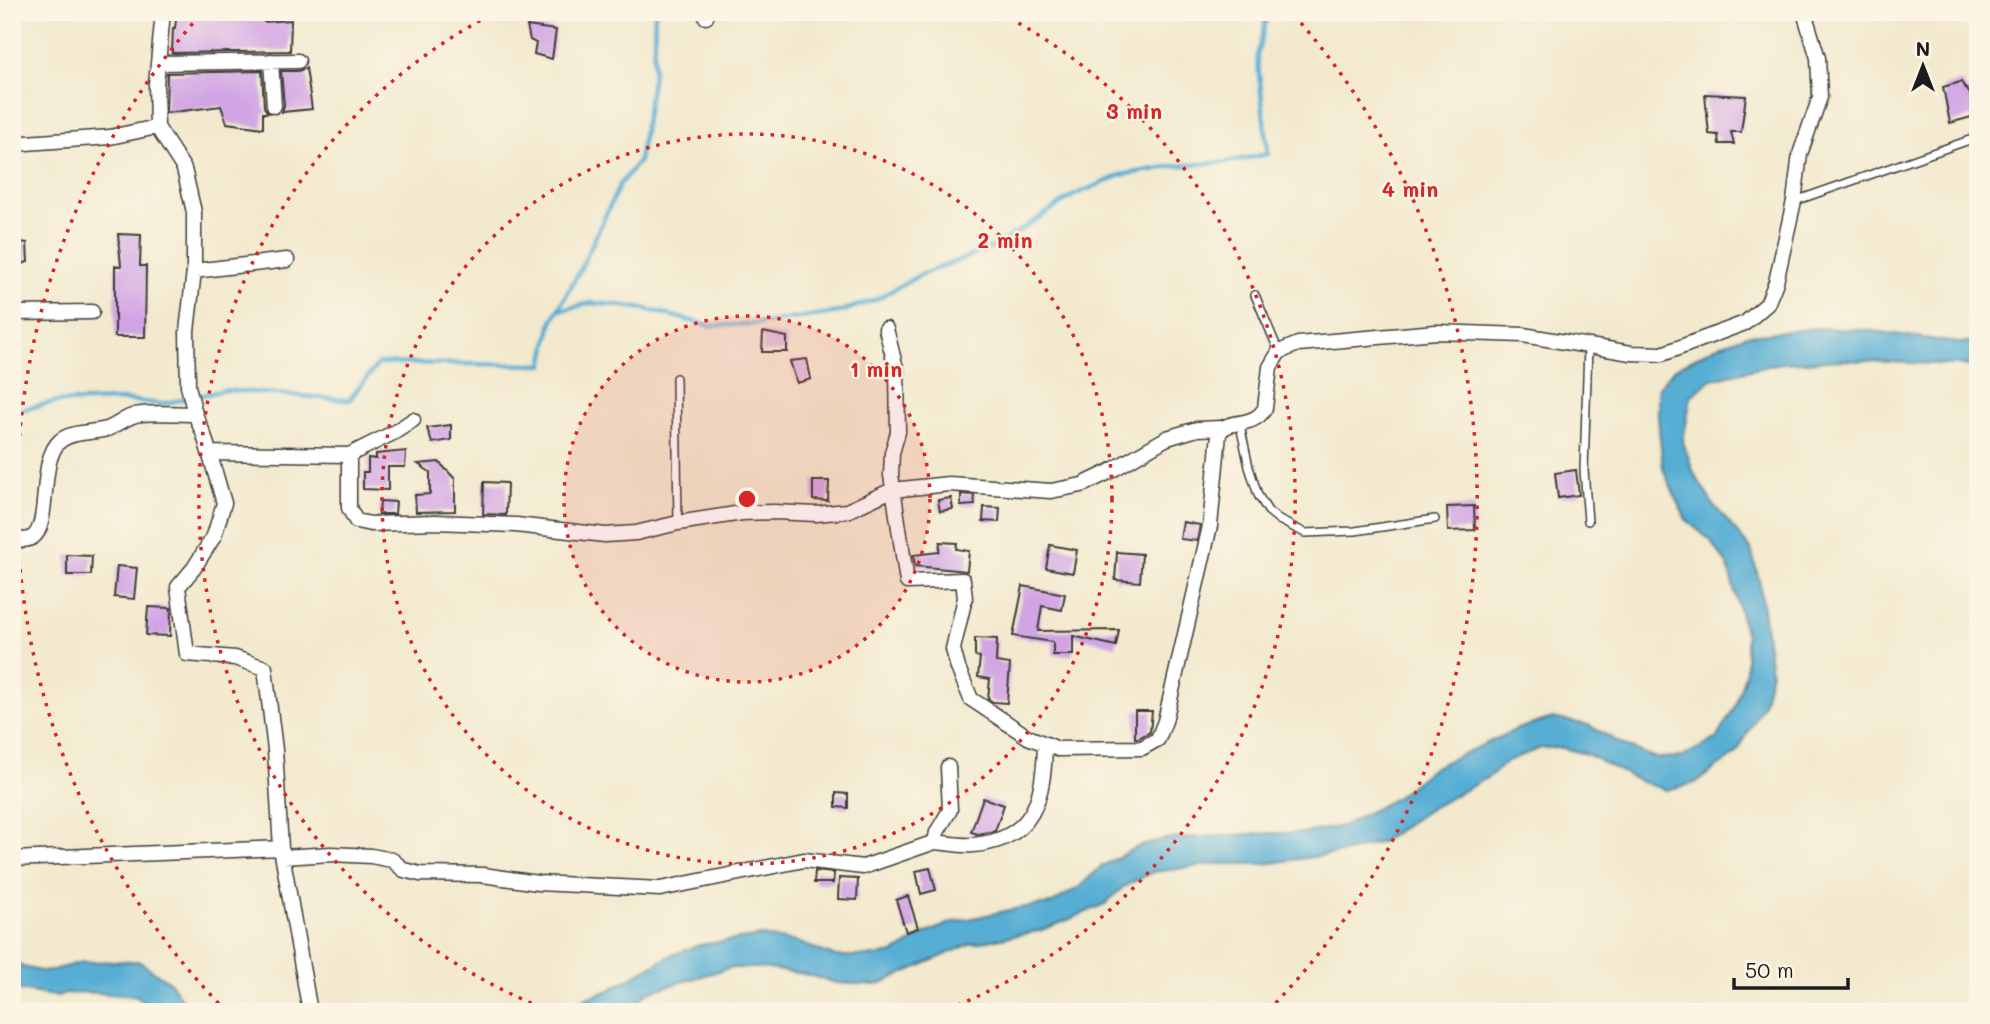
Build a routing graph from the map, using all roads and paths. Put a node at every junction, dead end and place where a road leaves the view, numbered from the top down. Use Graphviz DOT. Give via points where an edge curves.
graph roads {
  1 [pos="163,12"];
  2 [pos="1804,12"];
  3 [pos="271,61"];
  4 [pos="298,61"];
  5 [pos="158,62"];
  6 [pos="274,106"];
  7 [pos="157,127"];
  8 [pos="1978,137"];
  9 [pos="12,144"];
  10 [pos="1794,201"];
  11 [pos="287,260"];
  12 [pos="194,271"];
  13 [pos="1255,295"];
  14 [pos="92,312"];
  15 [pos="12,313"];
  16 [pos="886,329"];
  17 [pos="1588,346"];
  18 [pos="1279,352"];
  19 [pos="676,378"];
  20 [pos="194,409"];
  21 [pos="413,420"];
  22 [pos="1240,425"];
  23 [pos="1221,428"];
  24 [pos="210,453"];
  25 [pos="349,455"];
  26 [pos="892,490"];
  27 [pos="1434,519"];
  28 [pos="1588,521"];
  29 [pos="678,523"];
  30 [pos="12,539"];
  31 [pos="1045,744"];
  32 [pos="948,767"];
  33 [pos="935,842"];
  34 [pos="282,853"];
  35 [pos="12,859"];
  36 [pos="310,1012"];
  1 -- 5 [label="street"];
  2 -- 10 [label="street" via="1818,58 1820,97 1800,155"];
  3 -- 4 [label="street"];
  3 -- 5 [label="street"];
  3 -- 6 [label="street"];
  5 -- 7 [label="street"];
  7 -- 9 [label="street" via="110,137"];
  7 -- 12 [label="street" via="184,169 194,212"];
  8 -- 10 [label="lane"];
  10 -- 17 [label="street" via="1776,282 1767,304 1745,323 1662,354"];
  11 -- 12 [label="street"];
  12 -- 20 [label="street" via="187,331 188,386"];
  13 -- 18 [label="lane"];
  14 -- 15 [label="street"];
  16 -- 26 [label="street" via="899,402"];
  17 -- 18 [label="street" via="1523,335 1436,332 1298,344"];
  17 -- 28 [label="lane" via="1584,470"];
  18 -- 22 [label="street" via="1270,367 1265,408"];
  19 -- 29 [label="lane"];
  20 -- 24 [label="street"];
  20 -- 30 [label="street" via="130,416 108,429 65,437 50,458 36,535"];
  21 -- 25 [label="street"];
  22 -- 23 [label="street"];
  22 -- 27 [label="lane" via="1258,495 1279,520 1305,533"];
  23 -- 26 [label="street" via="1167,438 1082,485 1051,491 949,484"];
  23 -- 31 [label="street" via="1204,557 1158,739 1142,748 1106,750 1058,749"];
  24 -- 25 [label="street"];
  24 -- 34 [label="street" via="224,503 214,536 178,587 187,654 235,658 265,667"];
  25 -- 29 [label="street" via="349,508 356,521 516,525 605,535"];
  26 -- 29 [label="street" via="847,511 742,513"];
  26 -- 31 [label="street" via="907,582 963,580 965,598 953,649 971,699"];
  31 -- 33 [label="street" via="1040,797 1027,822 1009,838 972,845"];
  32 -- 33 [label="street" via="950,810"];
  33 -- 34 [label="street" via="863,867 804,860 660,889 420,874 371,856"];
  34 -- 35 [label="street"];
  34 -- 36 [label="street"];
}
